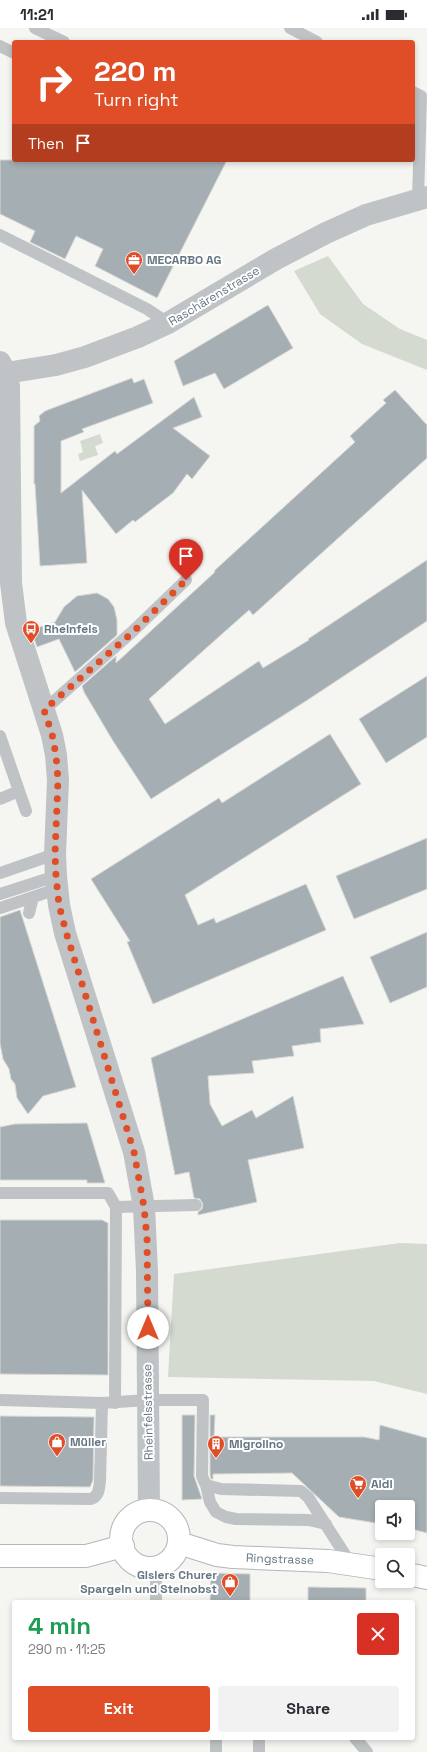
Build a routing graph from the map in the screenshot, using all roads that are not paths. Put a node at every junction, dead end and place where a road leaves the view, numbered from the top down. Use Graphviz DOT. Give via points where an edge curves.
graph roads {
  1 [pos="36,28"];
  2 [pos="290,28"];
  3 [pos="60,40"];
  4 [pos="313,40"];
  5 [pos="0,46"];
  6 [pos="12,52"];
  7 [pos="415,93"];
  8 [pos="422,198"];
  9 [pos="0,235"];
  10 [pos="168,323"];
  11 [pos="3,367"];
  12 [pos="186,580"];
  13 [pos="44,710"];
  14 [pos="0,736"];
  15 [pos="19,792"];
  16 [pos="0,798"];
  17 [pos="26,811"];
  18 [pos="55,854"];
  19 [pos="0,873"];
  20 [pos="56,882"];
  21 [pos="0,894"];
  22 [pos="33,897"];
  23 [pos="0,908"];
  24 [pos="29,913"];
  25 [pos="0,1193"];
  26 [pos="196,1205"];
  27 [pos="116,1207"];
  28 [pos="144,1207"];
  29 [pos="0,1400"];
  30 [pos="148,1400"];
  31 [pos="102,1403"];
  32 [pos="115,1403"];
  33 [pos="206,1485"];
  34 [pos="0,1498"];
  35 [pos="149,1510"];
  36 [pos="326,1524"];
  37 [pos="179,1543"];
  38 [pos="123,1546"];
  39 [pos="0,1556"];
  40 [pos="351,1564"];
  41 [pos="156,1567"];
  42 [pos="375,1568"];
  43 [pos="415,1575"];
  44 [pos="427,1578"];
  45 [pos="156,1600"];
  46 [pos="216,1740"];
  47 [pos="259,1740"];
  48 [pos="357,1740"];
  49 [pos="216,1752"];
  50 [pos="259,1752"];
  51 [pos="367,1752"];
  1 -- 3 [label="lane"];
  2 -- 4 [label="lane"];
  5 -- 6 [label="lane"];
  7 -- 8 [label="lane" via="421,96"];
  8 -- 10 [label="street, Raschärenstrasse" via="366,215 326,233 276,259"];
  9 -- 10 [label="lane"];
  10 -- 11 [label="street, Raschärenstrasse" via="131,340 56,365"];
  11 -- 13 [label="street, Rheinfelsstrasse" via="10,386 13,607"];
  12 -- 13 [label="lane" via="133,632"];
  13 -- 18 [label="street, Rheinfelsstrasse" via="52,734 58,780"];
  14 -- 15 [label="lane"];
  15 -- 16 [label="lane"];
  15 -- 17 [label="lane"];
  18 -- 19 [label="lane"];
  18 -- 20 [label="street, Rheinfelsstrasse"];
  20 -- 21 [label="lane"];
  20 -- 22 [label="lane"];
  20 -- 28 [label="street, Rheinfelsstrasse" via="66,932 134,1152"];
  22 -- 23 [label="lane"];
  22 -- 24 [label="lane"];
  25 -- 27 [label="lane" via="108,1194"];
  26 -- 28 [label="lane"];
  27 -- 28 [label="lane"];
  27 -- 32 [label="lane"];
  28 -- 30 [label="street, Rheinfelsstrasse"];
  29 -- 31 [label="lane"];
  30 -- 32 [label="lane"];
  30 -- 33 [label="lane" via="203,1400 202,1476"];
  30 -- 35 [label="street, Rheinfelsstrasse"];
  31 -- 32 [label="lane"];
  31 -- 34 [label="lane" via="100,1481 99,1492 95,1497"];
  33 -- 36 [label="lane" via="221,1489 301,1491"];
  33 -- 36 [label="lane" via="213,1508 226,1517 309,1520"];
  35 -- 37 [label="main road" via="161,1512 172,1519 179,1534"];
  35 -- 38 [label="main road" via="141,1512 127,1522 123,1529"];
  36 -- 40 [label="lane"];
  37 -- 40 [label="main road, Ringstrasse" via="232,1557"];
  37 -- 41 [label="main road" via="171,1558"];
  38 -- 39 [label="main road" via="81,1556"];
  38 -- 41 [label="main road" via="126,1554 135,1563"];
  40 -- 42 [label="main road, Ringstrasse"];
  41 -- 45 [label="lane"];
  43 -- 44 [label="main road"];
  46 -- 49 [label="lane"];
  47 -- 50 [label="lane"];
  48 -- 51 [label="lane"];
}
